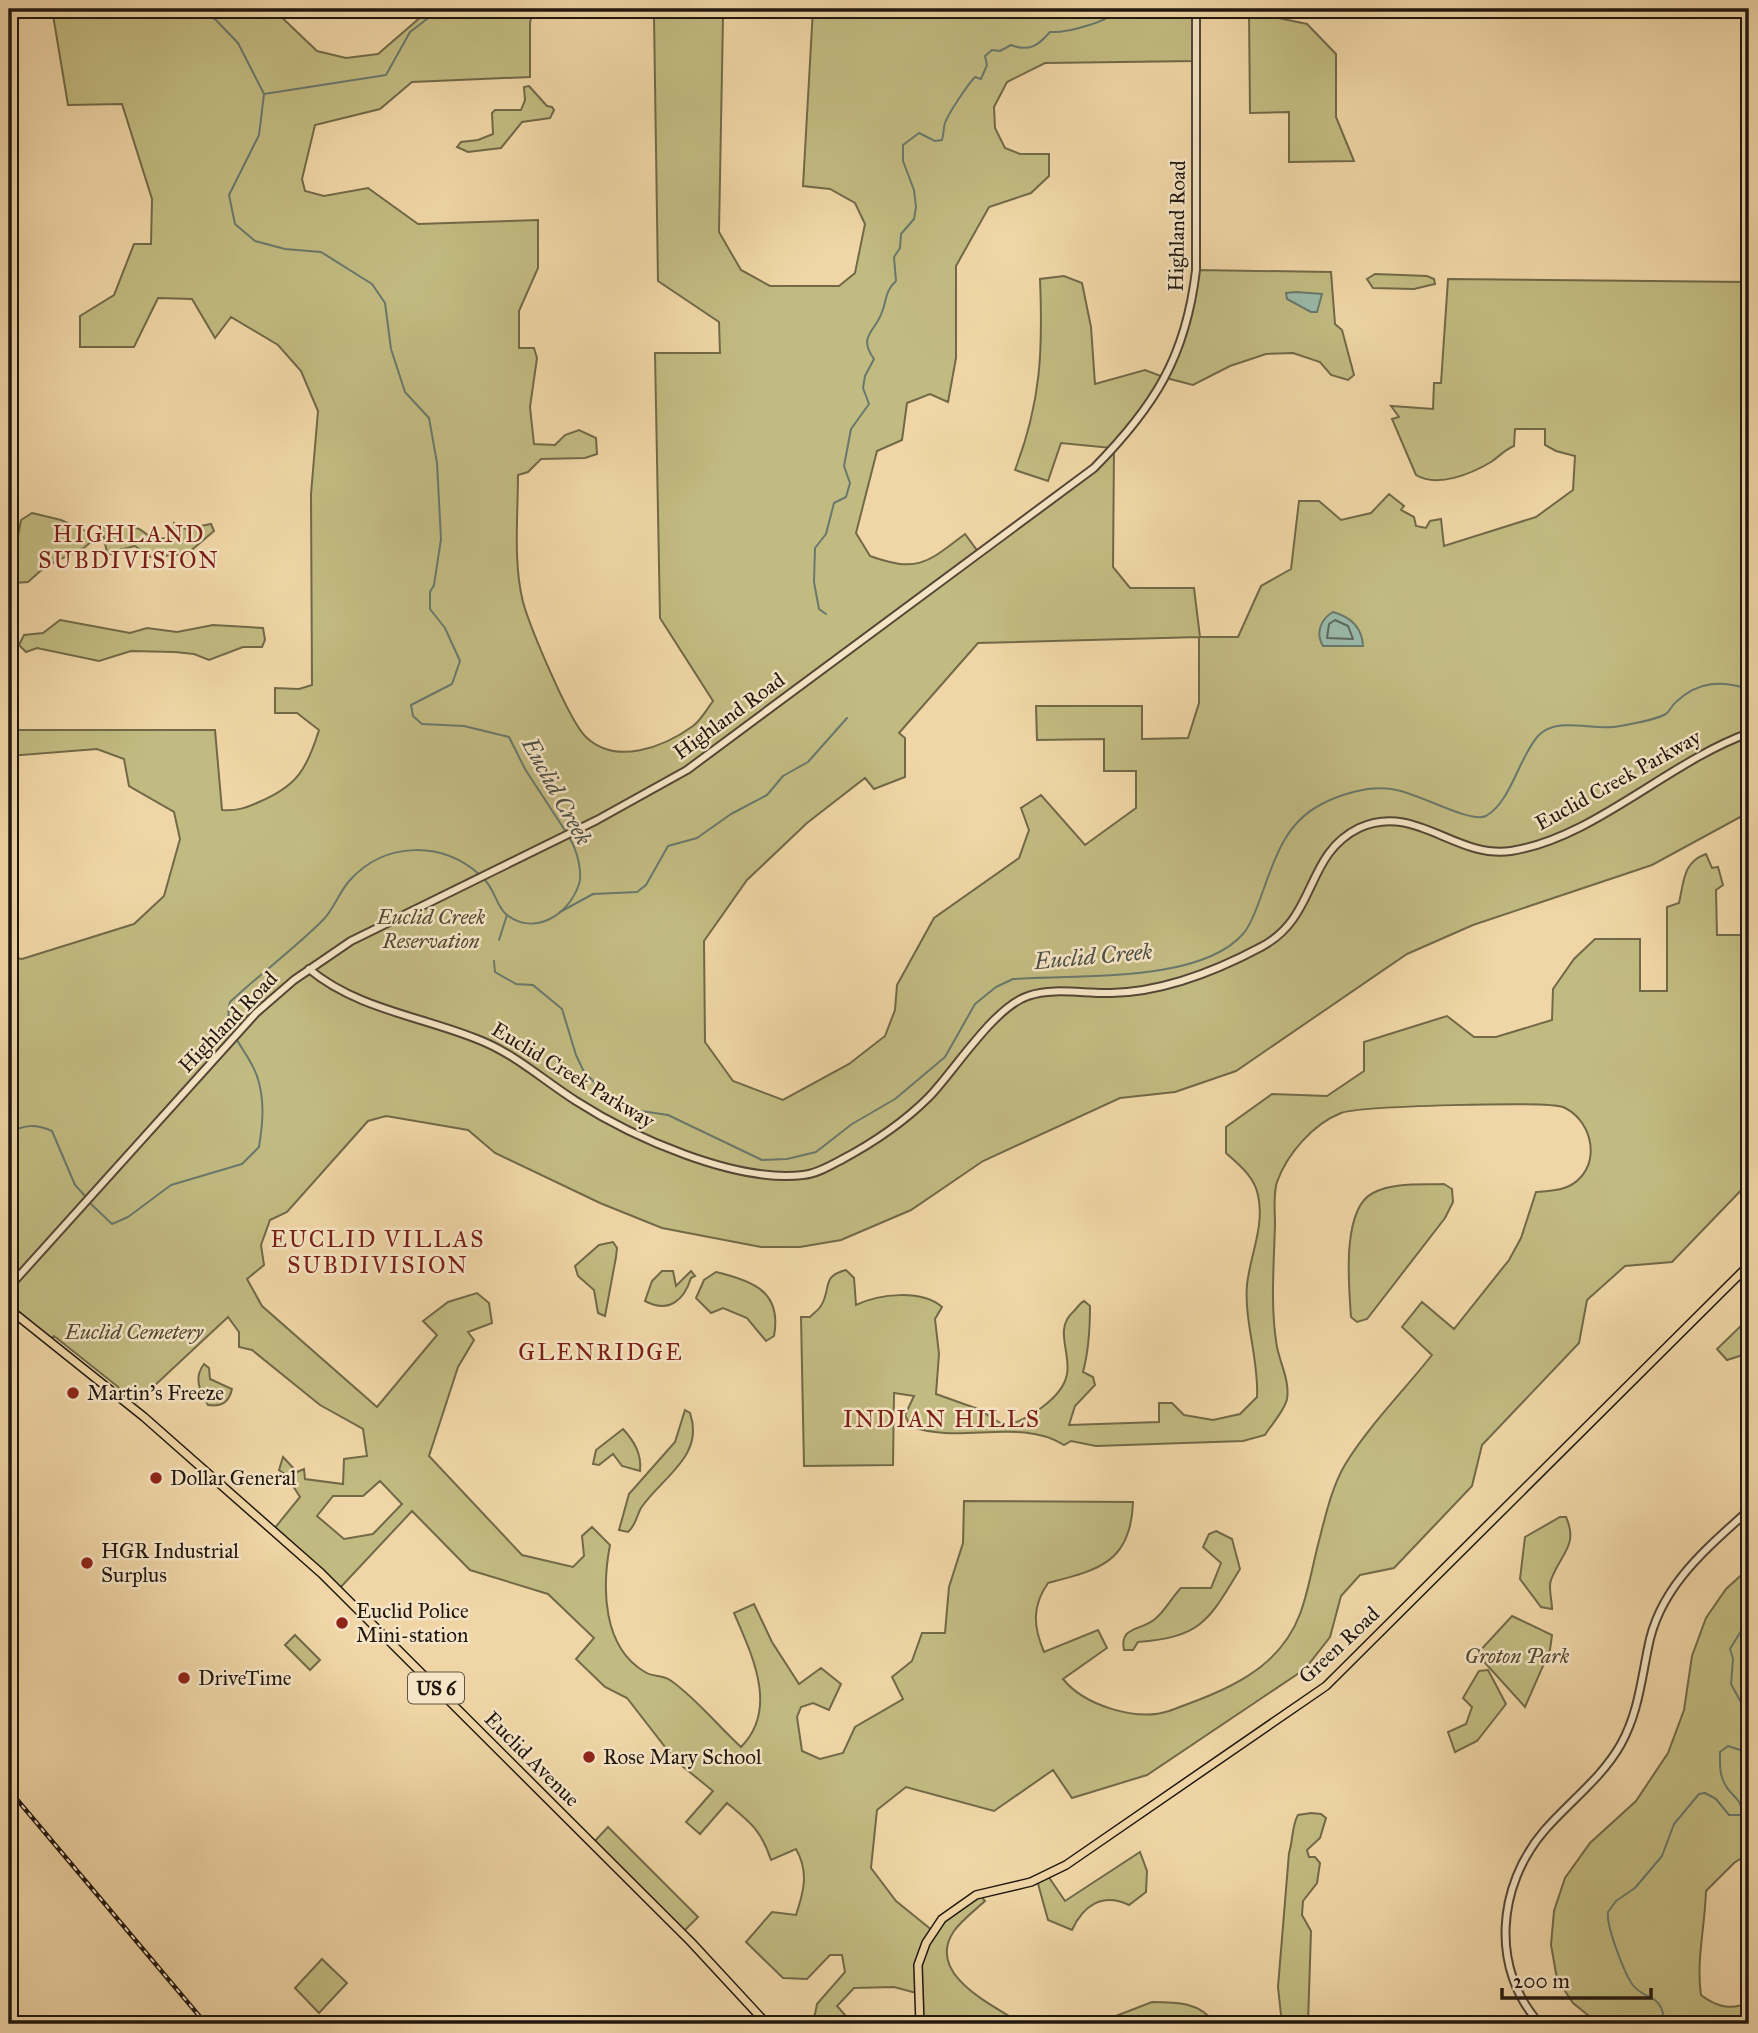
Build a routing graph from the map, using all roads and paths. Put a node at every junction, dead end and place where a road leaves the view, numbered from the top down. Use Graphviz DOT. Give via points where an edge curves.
graph roads {
  1 [pos="1196,9"];
  2 [pos="1749,733"];
  3 [pos="309,969"];
  4 [pos="1749,1265"];
  5 [pos="9,1287"];
  6 [pos="9,1309"];
  7 [pos="1749,1510"];
  8 [pos="767,2024"];
  9 [pos="920,2024"];
  10 [pos="1540,2024"];
  1 -- 3 [label="street, Highland Road" via="1196,271 1192,308 1180,348 1154,400 1100,461 688,770 351,941"];
  2 -- 3 [label="street, Euclid Creek Parkway" via="1705,751 1589,820 1530,847 1480,851 1418,824 1396,821 1357,830 1328,852 1306,903 1273,940 1194,976 1139,992 1028,996 1001,1014 911,1113 873,1142 806,1175 733,1168 657,1144 624,1130 481,1040 359,1000"];
  3 -- 5 [label="street, Highland Road" via="256,1013"];
  4 -- 9 [label="main road, Green Road" via="1326,1686 1066,1865 1031,1882 976,1895 942,1919 926,1942 918,1965"];
  6 -- 8 [label="main road, Euclid Avenue / US 6" via="144,1417 321,1573 691,1942"];
  7 -- 10 [label="street" via="1698,1557 1668,1595 1648,1646 1635,1716 1620,1746 1597,1777 1544,1830 1518,1871 1506,1909 1504,1943 1522,1999"];
}
